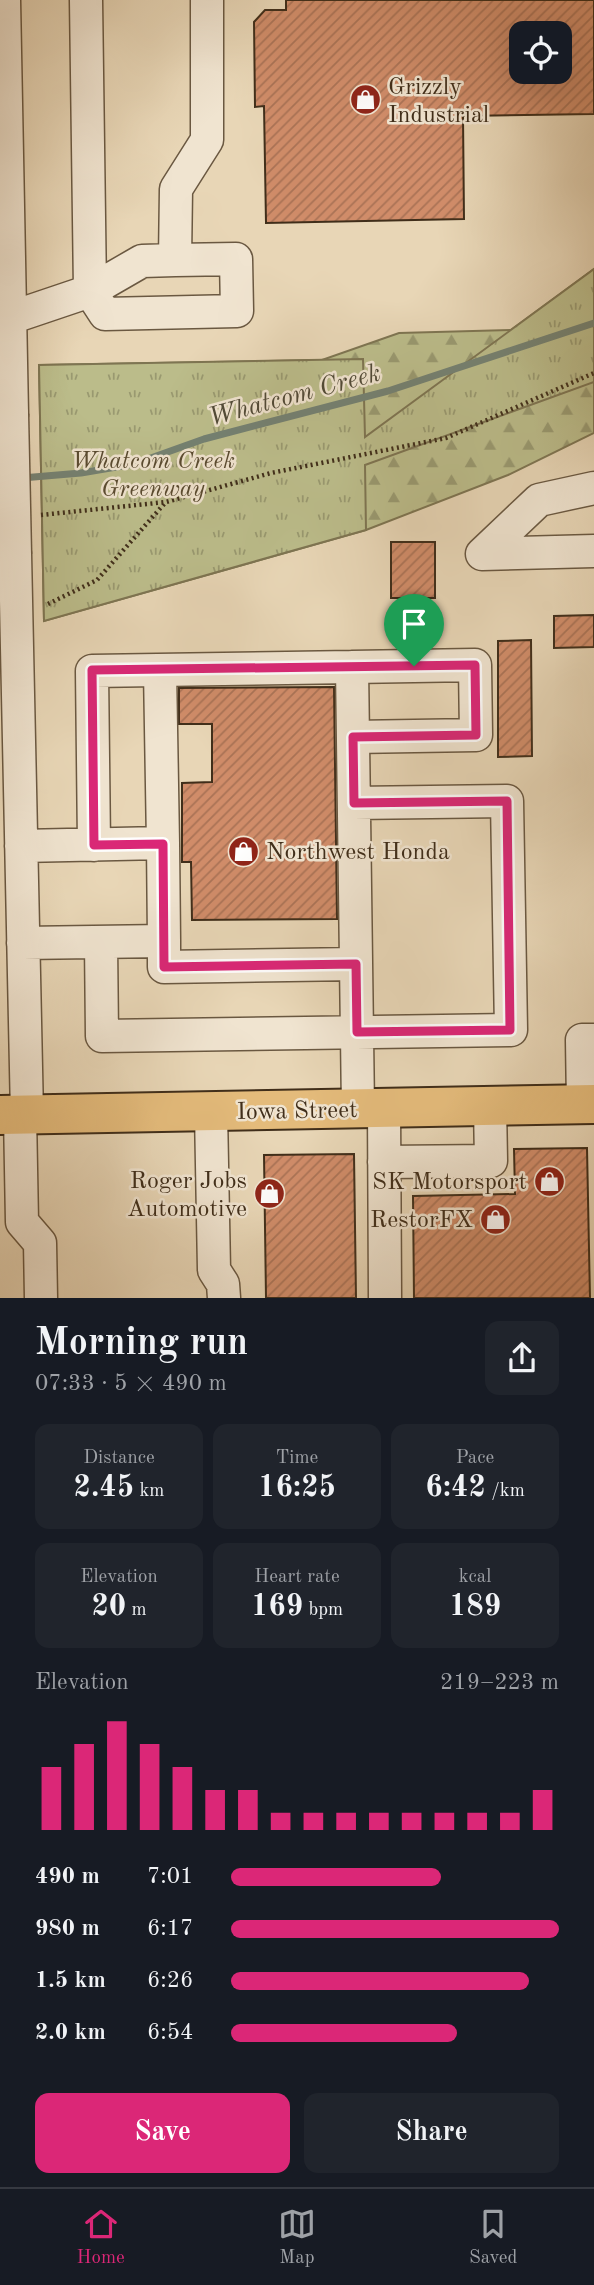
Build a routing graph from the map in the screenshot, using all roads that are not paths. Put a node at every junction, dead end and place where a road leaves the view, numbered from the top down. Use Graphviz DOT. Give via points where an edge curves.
graph roads {
  1 [pos="4,0"];
  2 [pos="86,0"];
  3 [pos="207,0"];
  4 [pos="4,214"];
  5 [pos="175,260"];
  6 [pos="90,291"];
  7 [pos="10,318"];
  8 [pos="594,488"];
  9 [pos="594,551"];
  10 [pos="352,667"];
  11 [pos="160,670"];
  12 [pos="9,721"];
  13 [pos="353,737"];
  14 [pos="354,803"];
  15 [pos="163,844"];
  16 [pos="94,845"];
  17 [pos="21,846"];
  18 [pos="164,941"];
  19 [pos="101,942"];
  20 [pos="16,963"];
  21 [pos="356,964"];
  22 [pos="357,1032"];
  23 [pos="594,1040"];
  24 [pos="588,1104"];
  25 [pos="490,1107"];
  26 [pos="371,1109"];
  27 [pos="211,1112"];
  28 [pos="16,1115"];
  29 [pos="384,1162"];
  30 [pos="11,1176"];
  31 [pos="41,1298"];
  32 [pos="224,1298"];
  33 [pos="385,1298"];
  1 -- 4 [label="street"];
  2 -- 6 [label="street"];
  3 -- 5 [label="street" via="207,140 176,189"];
  4 -- 7 [label="street"];
  5 -- 6 [label="street" via="142,261"];
  5 -- 6 [label="street" via="236,259 237,311 105,314"];
  6 -- 7 [label="street"];
  7 -- 12 [label="street, bridge" via="15,554"];
  8 -- 9 [label="street" via="539,500 482,554"];
  10 -- 11 [label="street"];
  10 -- 13 [label="street"];
  10 -- 13 [label="street" via="475,665 476,735"];
  11 -- 15 [label="street"];
  11 -- 16 [label="street" via="92,670"];
  12 -- 17 [label="street"];
  13 -- 14 [label="street"];
  14 -- 21 [label="street"];
  14 -- 22 [label="street" via="507,801 510,1003 510,1030"];
  15 -- 16 [label="street"];
  15 -- 18 [label="street"];
  16 -- 17 [label="street"];
  17 -- 20 [label="street"];
  18 -- 19 [label="street"];
  18 -- 21 [label="street" via="164,967"];
  19 -- 20 [label="street"];
  19 -- 22 [label="street" via="102,1036"];
  20 -- 28 [label="street"];
  21 -- 22 [label="street"];
  22 -- 26 [label="street"];
  23 -- 24 [label="street" via="582,1040"];
  24 -- 25 [label="main road, Iowa Street"];
  25 -- 26 [label="main road, Iowa Street"];
  25 -- 29 [label="street" via="491,1161"];
  26 -- 27 [label="main road, Iowa Street"];
  26 -- 29 [label="street"];
  27 -- 28 [label="main road, Iowa Street"];
  27 -- 32 [label="street" via="214,1269 223,1284"];
  28 -- 30 [label="street"];
  29 -- 33 [label="street"];
  30 -- 31 [label="street" via="22,1222 40,1243"];
}
